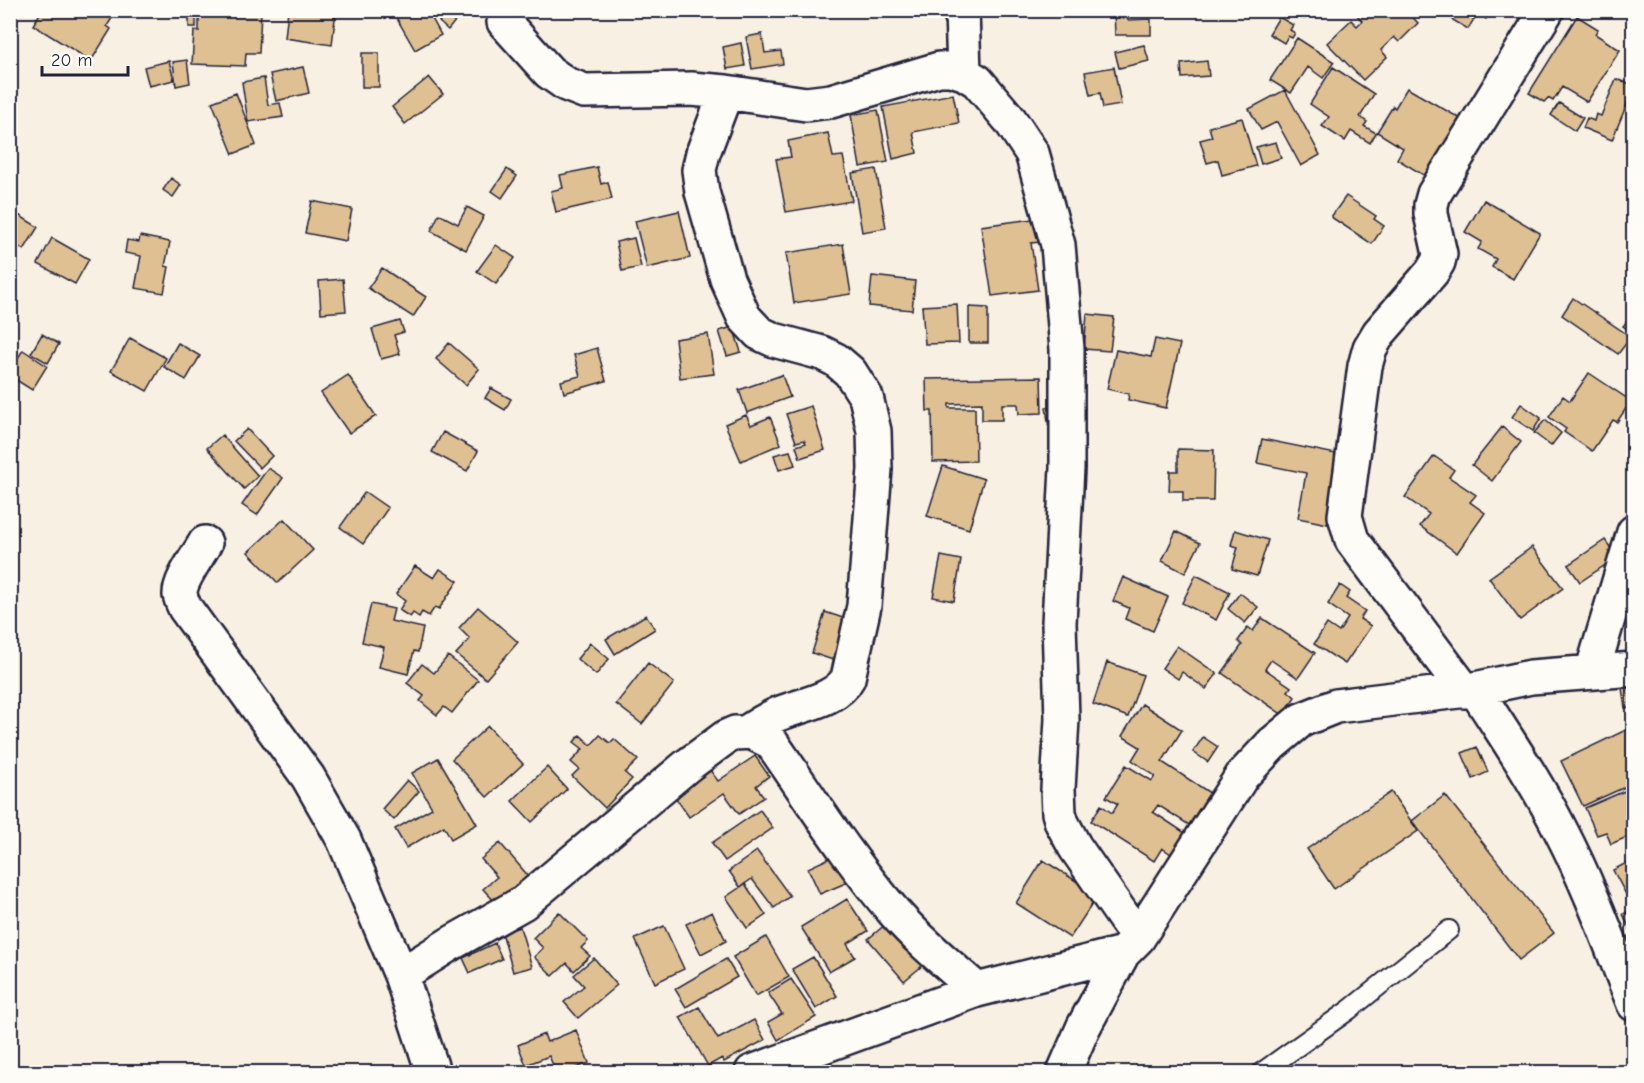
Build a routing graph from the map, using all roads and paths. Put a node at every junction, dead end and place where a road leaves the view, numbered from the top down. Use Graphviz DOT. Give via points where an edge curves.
graph roads {
  1 [pos="962,10"];
  2 [pos="1547,10"];
  3 [pos="504,22"];
  4 [pos="964,73"];
  5 [pos="726,92"];
  6 [pos="1634,532"];
  7 [pos="205,543"];
  8 [pos="1634,669"];
  9 [pos="1592,672"];
  10 [pos="1470,690"];
  11 [pos="747,732"];
  12 [pos="1449,930"];
  13 [pos="1130,946"];
  14 [pos="401,975"];
  15 [pos="977,990"];
  16 [pos="1634,1004"];
  17 [pos="433,1072"];
  18 [pos="752,1072"];
  19 [pos="1064,1072"];
  20 [pos="1262,1072"];
  1 -- 4 [label="street"];
  2 -- 10 [label="street" via="1434,194 1431,214 1440,254 1438,262 1378,333 1370,348 1345,516 1352,540"];
  3 -- 5 [label="street" via="549,72 579,90"];
  4 -- 5 [label="street" via="939,69 831,101 806,104"];
  4 -- 13 [label="street" via="977,81 1004,112 1032,153 1058,244 1067,349 1067,468 1059,623 1059,813"];
  5 -- 11 [label="street" via="703,153 699,177 727,279 744,317 759,333 822,353 850,372 866,398 874,431 875,469 864,606 846,683 826,697 776,715"];
  6 -- 9 [label="street"];
  7 -- 14 [label="street" via="182,585 182,602 309,777 344,840"];
  8 -- 9 [label="street"];
  9 -- 10 [label="street" via="1531,677"];
  10 -- 13 [label="street" via="1336,706 1301,720 1242,776"];
  10 -- 16 [label="street" via="1524,765 1561,830 1591,892"];
  11 -- 14 [label="street" via="726,737 688,765 523,903"];
  11 -- 15 [label="street" via="771,742 894,913"];
  12 -- 20 [label="lane" via="1349,1010"];
  13 -- 15 [label="street"];
  13 -- 19 [label="street" via="1083,1028"];
  14 -- 17 [label="street"];
  15 -- 18 [label="street"];
}
